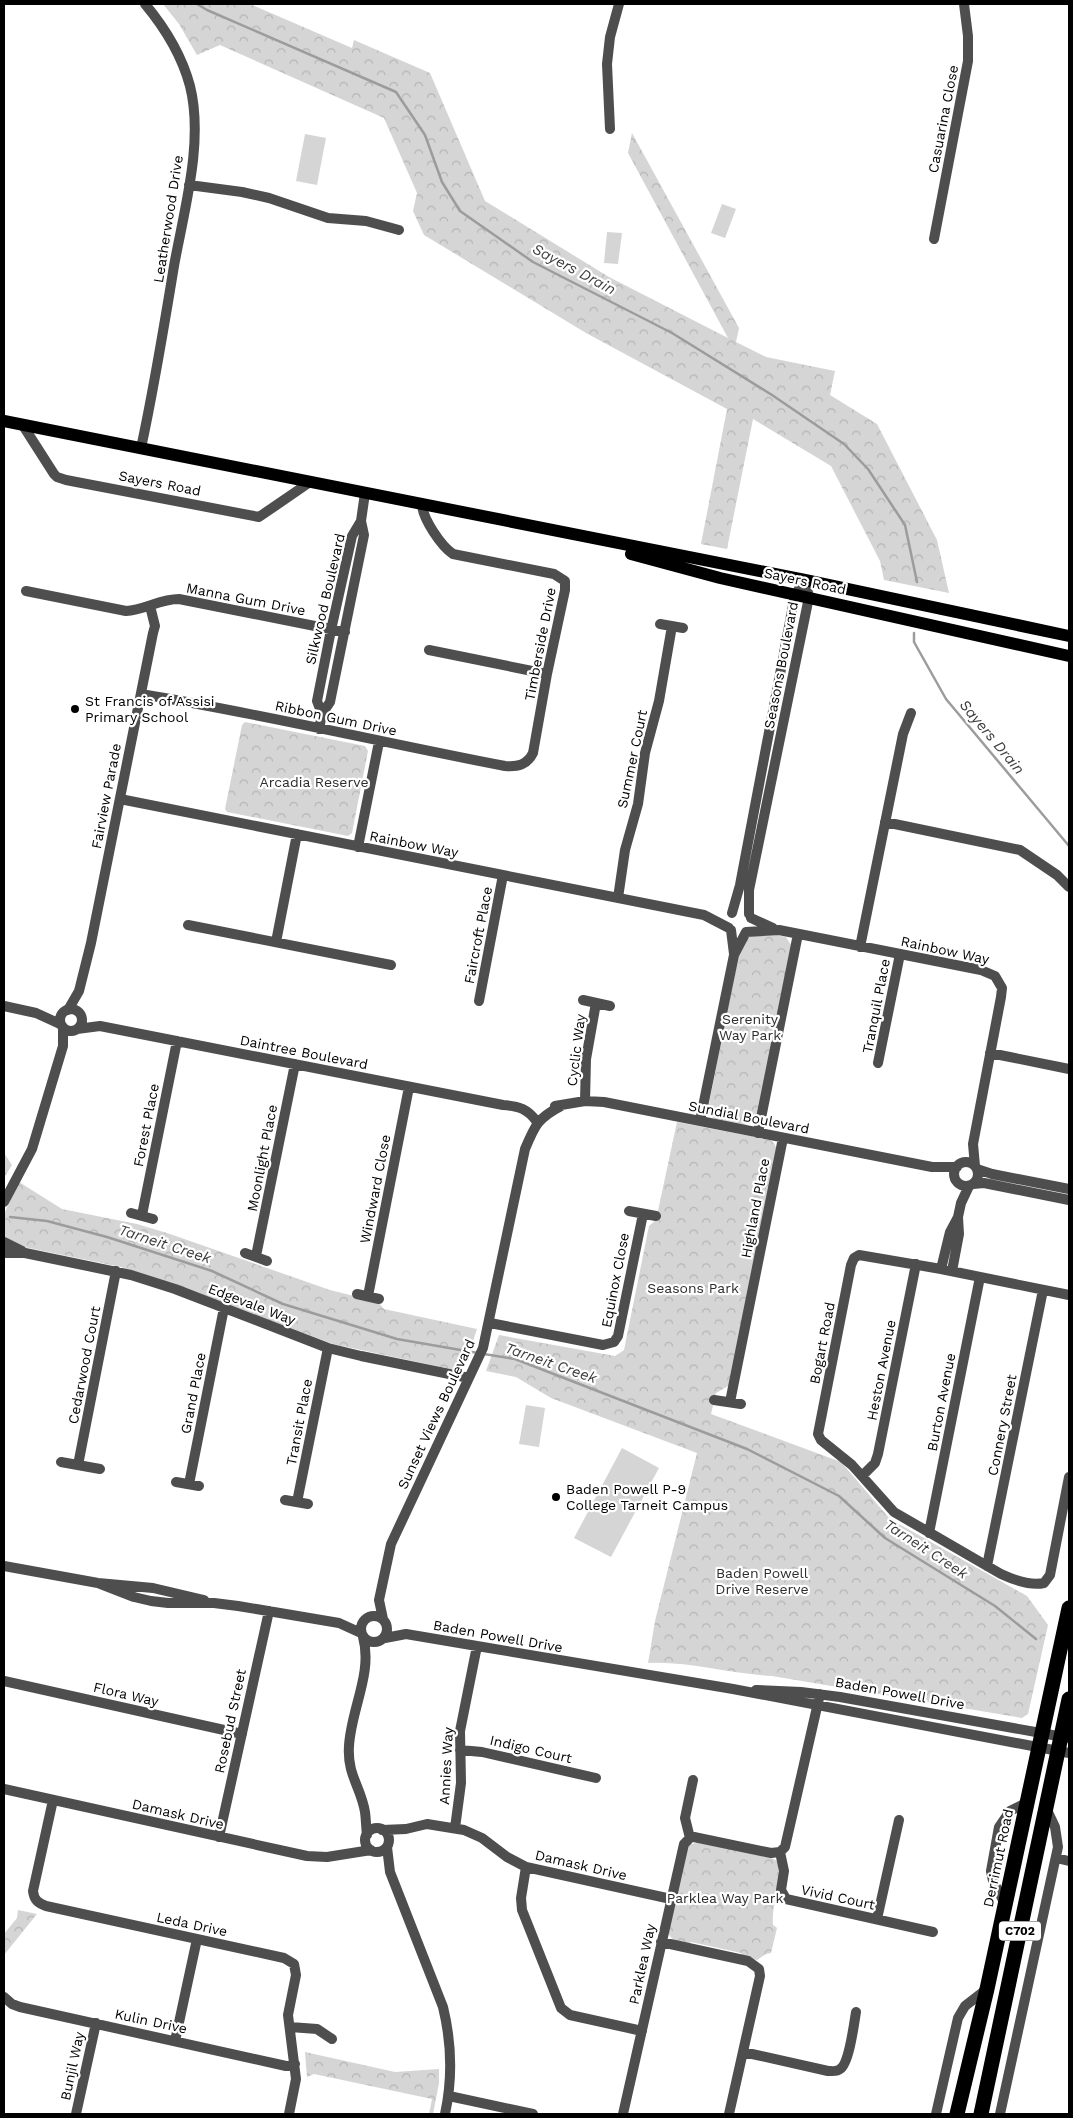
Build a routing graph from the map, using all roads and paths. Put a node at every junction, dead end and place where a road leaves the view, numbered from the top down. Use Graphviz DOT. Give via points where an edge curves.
graph roads {
  1 [pos="145,4"];
  2 [pos="619,4"];
  3 [pos="964,4"];
  4 [pos="610,129"];
  5 [pos="189,186"];
  6 [pos="399,230"];
  7 [pos="934,239"];
  8 [pos="4,421"];
  9 [pos="22,424"];
  10 [pos="142,448"];
  11 [pos="310,482"];
  12 [pos="365,493"];
  13 [pos="422,505"];
  14 [pos="361,521"];
  15 [pos="537,528"];
  16 [pos="805,580"];
  17 [pos="26,591"];
  18 [pos="795,595"];
  19 [pos="809,597"];
  20 [pos="150,606"];
  21 [pos="660,624"];
  22 [pos="672,626"];
  23 [pos="683,628"];
  24 [pos="331,630"];
  25 [pos="344,632"];
  26 [pos="1066,636"];
  27 [pos="429,650"];
  28 [pos="1064,655"];
  29 [pos="547,674"];
  30 [pos="141,694"];
  31 [pos="911,713"];
  32 [pos="322,714"];
  33 [pos="319,729"];
  34 [pos="379,742"];
  35 [pos="525,763"];
  36 [pos="120,799"];
  37 [pos="885,822"];
  38 [pos="297,834"];
  39 [pos="358,846"];
  40 [pos="503,875"];
  41 [pos="1069,887"];
  42 [pos="618,898"];
  43 [pos="732,913"];
  44 [pos="704,915"];
  45 [pos="750,916"];
  46 [pos="188,925"];
  47 [pos="730,929"];
  48 [pos="779,930"];
  49 [pos="746,932"];
  50 [pos="798,934"];
  51 [pos="276,942"];
  52 [pos="860,947"];
  53 [pos="900,954"];
  54 [pos="734,955"];
  55 [pos="391,965"];
  56 [pos="79,991"];
  57 [pos="584,1000"];
  58 [pos="479,1001"];
  59 [pos="596,1003"];
  60 [pos="4,1006"];
  61 [pos="610,1006"];
  62 [pos="66,1011"];
  63 [pos="36,1013"];
  64 [pos="80,1015"];
  65 [pos="61,1026"];
  66 [pos="100,1026"];
  67 [pos="75,1030"];
  68 [pos="176,1040"];
  69 [pos="63,1046"];
  70 [pos="990,1054"];
  71 [pos="878,1063"];
  72 [pos="295,1064"];
  73 [pos="1069,1069"];
  74 [pos="409,1087"];
  75 [pos="585,1101"];
  76 [pos="533,1119"];
  77 [pos="700,1121"];
  78 [pos="758,1133"];
  79 [pos="783,1138"];
  80 [pos="973,1144"];
  81 [pos="976,1168"];
  82 [pos="957,1173"];
  83 [pos="971,1185"];
  84 [pos="1069,1189"];
  85 [pos="1069,1200"];
  86 [pos="4,1202"];
  87 [pos="961,1203"];
  88 [pos="629,1211"];
  89 [pos="131,1213"];
  90 [pos="642,1214"];
  91 [pos="142,1215"];
  92 [pos="656,1216"];
  93 [pos="958,1217"];
  94 [pos="153,1219"];
  95 [pos="4,1242"];
  96 [pos="947,1242"];
  97 [pos="958,1244"];
  98 [pos="4,1253"];
  99 [pos="26,1253"];
  100 [pos="245,1253"];
  101 [pos="256,1256"];
  102 [pos="267,1261"];
  103 [pos="916,1264"];
  104 [pos="941,1269"];
  105 [pos="116,1271"];
  106 [pos="952,1271"];
  107 [pos="980,1277"];
  108 [pos="1043,1290"];
  109 [pos="1069,1295"];
  110 [pos="379,1299"];
  111 [pos="224,1308"];
  112 [pos="490,1323"];
  113 [pos="328,1348"];
  114 [pos="469,1378"];
  115 [pos="714,1400"];
  116 [pos="730,1402"];
  117 [pos="741,1404"];
  118 [pos="61,1462"];
  119 [pos="78,1465"];
  120 [pos="100,1469"];
  121 [pos="862,1476"];
  122 [pos="1069,1477"];
  123 [pos="176,1482"];
  124 [pos="188,1484"];
  125 [pos="199,1486"];
  126 [pos="285,1500"];
  127 [pos="929,1533"];
  128 [pos="4,1566"];
  129 [pos="987,1566"];
  130 [pos="98,1583"];
  131 [pos="154,1588"];
  132 [pos="379,1600"];
  133 [pos="151,1601"];
  134 [pos="214,1603"];
  135 [pos="1069,1608"];
  136 [pos="268,1611"];
  137 [pos="366,1618"];
  138 [pos="384,1621"];
  139 [pos="339,1623"];
  140 [pos="406,1634"];
  141 [pos="362,1635"];
  142 [pos="380,1640"];
  143 [pos="477,1646"];
  144 [pos="367,1660"];
  145 [pos="4,1681"];
  146 [pos="733,1689"];
  147 [pos="820,1694"];
  148 [pos="1069,1699"];
  149 [pos="818,1706"];
  150 [pos="242,1734"];
  151 [pos="1039,1739"];
  152 [pos="1064,1744"];
  153 [pos="460,1750"];
  154 [pos="1069,1766"];
  155 [pos="1054,1771"];
  156 [pos="596,1778"];
  157 [pos="693,1780"];
  158 [pos="4,1789"];
  159 [pos="53,1800"];
  160 [pos="1026,1803"];
  161 [pos="1046,1808"];
  162 [pos="365,1811"];
  163 [pos="899,1820"];
  164 [pos="455,1828"];
  165 [pos="381,1829"];
  166 [pos="406,1829"];
  167 [pos="366,1836"];
  168 [pos="219,1837"];
  169 [pos="690,1838"];
  170 [pos="387,1845"];
  171 [pos="372,1851"];
  172 [pos="780,1852"];
  173 [pos="346,1853"];
  174 [pos="1056,1858"];
  175 [pos="1069,1860"];
  176 [pos="526,1867"];
  177 [pos="390,1872"];
  178 [pos="671,1899"];
  179 [pos="1005,1904"];
  180 [pos="877,1920"];
  181 [pos="933,1932"];
  182 [pos="197,1939"];
  183 [pos="661,1942"];
  184 [pos="987,1989"];
  185 [pos="5,2000"];
  186 [pos="856,2012"];
  187 [pos="96,2023"];
  188 [pos="290,2027"];
  189 [pos="642,2031"];
  190 [pos="332,2039"];
  191 [pos="175,2041"];
  192 [pos="743,2052"];
  193 [pos="295,2064"];
  194 [pos="449,2096"];
  195 [pos="76,2114"];
  196 [pos="289,2114"];
  197 [pos="445,2114"];
  198 [pos="533,2114"];
  199 [pos="623,2114"];
  200 [pos="729,2114"];
  201 [pos="936,2114"];
  202 [pos="957,2114"];
  203 [pos="981,2114"];
  204 [pos="1000,2114"];
  1 -- 5 [label="street, Leatherwood Drive" via="176,50 190,86 196,131"];
  2 -- 4 [label="street" via="607,64"];
  3 -- 7 [label="street, Casuarina Close" via="968,61"];
  5 -- 6 [label="street" via="242,192 328,218 366,221"];
  5 -- 10 [label="street, Leatherwood Drive"];
  8 -- 9 [label="main road, Sayers Road"];
  9 -- 10 [label="main road, Sayers Road"];
  9 -- 11 [label="street, Sayers Road" via="56,477 66,480 259,518"];
  10 -- 11 [label="main road, Sayers Road"];
  11 -- 12 [label="main road, Sayers Road"];
  12 -- 13 [label="main road, Sayers Road"];
  12 -- 14 [label="street, Silkwood Boulevard"];
  13 -- 15 [label="main road, Sayers Road"];
  13 -- 29 [label="street, Timberside Drive" via="423,513 437,536 453,554 554,574 565,581"];
  14 -- 24 [label="street, Silkwood Boulevard" via="352,536"];
  14 -- 25 [label="street, Silkwood Boulevard" via="364,534"];
  15 -- 16 [label="main road, Sayers Road"];
  15 -- 18 [label="main road, Sayers Road"];
  16 -- 18 [label="street, Seasons Boulevard"];
  16 -- 19 [label="street, Seasons Boulevard"];
  16 -- 26 [label="main road, Sayers Road"];
  17 -- 20 [label="street, Manna Gum Drive" via="126,610"];
  18 -- 19 [label="main road, Sayers Road"];
  18 -- 43 [label="street, Seasons Boulevard"];
  19 -- 28 [label="main road, Sayers Road"];
  19 -- 45 [label="street, Seasons Boulevard" via="749,890"];
  20 -- 24 [label="street, Manna Gum Drive" via="164,600 179,599"];
  20 -- 30 [label="street, Fairview Parade" via="155,626"];
  21 -- 22 [label="street"];
  22 -- 23 [label="street"];
  22 -- 42 [label="street, Summer Court"];
  24 -- 25 [label="street, Manna Gum Drive"];
  24 -- 32 [label="street, Silkwood Boulevard" via="317,700"];
  25 -- 32 [label="street, Silkwood Boulevard" via="330,702"];
  26 -- 28 [label="main road"];
  27 -- 29 [label="street"];
  29 -- 35 [label="street, Timberside Drive" via="533,753"];
  30 -- 33 [label="street, Ribbon Gum Drive"];
  30 -- 36 [label="street, Fairview Parade"];
  31 -- 37 [label="street" via="903,734"];
  32 -- 33 [label="street, Silkwood Boulevard"];
  33 -- 34 [label="street, Ribbon Gum Drive"];
  34 -- 35 [label="street, Ribbon Gum Drive" via="505,766 516,767"];
  34 -- 39 [label="street"];
  36 -- 38 [label="street, Rainbow Way"];
  36 -- 56 [label="street, Fairview Parade"];
  37 -- 41 [label="street" via="1020,850"];
  37 -- 52 [label="street"];
  38 -- 39 [label="street, Rainbow Way"];
  38 -- 51 [label="street"];
  39 -- 40 [label="street, Rainbow Way"];
  40 -- 42 [label="street, Rainbow Way"];
  40 -- 58 [label="street, Faircroft Place"];
  42 -- 44 [label="street, Rainbow Way"];
  43 -- 44 [label="street, Rainbow Way"];
  43 -- 45 [label="street" via="742,911"];
  43 -- 47 [label="street" via="728,919"];
  44 -- 47 [label="street, Rainbow Way"];
  45 -- 48 [label="street, Rainbow Way"];
  45 -- 49 [label="street" via="751,926"];
  46 -- 51 [label="street"];
  47 -- 49 [label="street" via="739,934"];
  47 -- 54 [label="street"];
  48 -- 49 [label="street, Rainbow Way"];
  48 -- 50 [label="street, Rainbow Way"];
  49 -- 54 [label="street"];
  50 -- 52 [label="street, Rainbow Way"];
  50 -- 78 [label="street"];
  51 -- 55 [label="street"];
  52 -- 53 [label="street, Rainbow Way"];
  53 -- 70 [label="street, Rainbow Way" via="981,970 995,976 1002,993"];
  53 -- 71 [label="street, Tranquil Place"];
  54 -- 77 [label="street"];
  56 -- 62 [label="street, Fairview Parade"];
  56 -- 64 [label="street, Fairview Parade"];
  57 -- 59 [label="street, Cyclic Way"];
  59 -- 61 [label="street, Cyclic Way"];
  59 -- 75 [label="street, Cyclic Way" via="586,1059"];
  60 -- 63 [label="street"];
  62 -- 63 [label="street"];
  62 -- 64 [label="street" via="74,1010"];
  62 -- 65 [label="street" via="60,1017"];
  63 -- 65 [label="street"];
  64 -- 66 [label="street, Daintree Boulevard"];
  64 -- 67 [label="street" via="81,1023"];
  65 -- 67 [label="street"];
  65 -- 69 [label="street"];
  66 -- 67 [label="street, Daintree Boulevard"];
  66 -- 68 [label="street, Daintree Boulevard"];
  67 -- 69 [label="street"];
  68 -- 72 [label="street, Daintree Boulevard"];
  68 -- 91 [label="street, Forest Place"];
  69 -- 86 [label="street" via="32,1150"];
  70 -- 73 [label="street"];
  70 -- 80 [label="street, Rainbow Way"];
  72 -- 74 [label="street, Daintree Boulevard"];
  72 -- 101 [label="street, Moonlight Place"];
  74 -- 76 [label="street, Daintree Boulevard" via="519,1107"];
  74 -- 110 [label="street, Windward Close" via="362,1295"];
  75 -- 76 [label="street, Sundial Boulevard" via="561,1106"];
  75 -- 77 [label="street, Sundial Boulevard"];
  76 -- 112 [label="street, Sunset Views Boulevard"];
  77 -- 78 [label="street, Sundial Boulevard"];
  78 -- 79 [label="street, Sundial Boulevard"];
  79 -- 82 [label="street, Sundial Boulevard"];
  79 -- 116 [label="street, Highland Place"];
  80 -- 81 [label="street, Rainbow Way"];
  80 -- 82 [label="street, Rainbow Way"];
  81 -- 82 [label="street" via="968,1163"];
  81 -- 83 [label="street" via="977,1179"];
  81 -- 84 [label="street"];
  82 -- 83 [label="street"];
  82 -- 87 [label="street"];
  83 -- 85 [label="street" via="984,1183"];
  83 -- 87 [label="street"];
  87 -- 93 [label="street"];
  88 -- 90 [label="street"];
  89 -- 91 [label="street"];
  90 -- 92 [label="street"];
  90 -- 112 [label="street, Equinox Close" via="618,1336 614,1342 599,1345"];
  91 -- 94 [label="street"];
  93 -- 96 [label="street"];
  93 -- 97 [label="street"];
  95 -- 99 [label="street, Edgevale Way"];
  96 -- 97 [label="street"];
  96 -- 104 [label="street"];
  97 -- 106 [label="street"];
  98 -- 99 [label="street, Edgevale Way"];
  99 -- 105 [label="street, Edgevale Way"];
  100 -- 101 [label="street"];
  101 -- 102 [label="street"];
  103 -- 104 [label="street"];
  103 -- 121 [label="street, Heston Avenue" via="878,1454 875,1463"];
  103 -- 121 [label="street, Bogart Road" via="862,1254 854,1258 818,1434"];
  104 -- 106 [label="street"];
  105 -- 111 [label="street, Edgevale Way"];
  105 -- 119 [label="street, Cedarwood Court"];
  106 -- 107 [label="street"];
  107 -- 108 [label="street"];
  107 -- 127 [label="street, Burton Avenue"];
  108 -- 109 [label="street"];
  108 -- 129 [label="street, Connery Street"];
  111 -- 113 [label="street, Edgevale Way"];
  111 -- 124 [label="street, Grand Place"];
  112 -- 114 [label="street, Sunset Views Boulevard" via="479,1359"];
  113 -- 114 [label="street, Edgevale Way"];
  113 -- 126 [label="street, Transit Place" via="303,1503"];
  114 -- 132 [label="street, Sunset Views Boulevard" via="395,1535"];
  115 -- 116 [label="street"];
  116 -- 117 [label="street"];
  118 -- 119 [label="street"];
  119 -- 120 [label="street"];
  121 -- 127 [label="street" via="894,1512"];
  122 -- 129 [label="street" via="1051,1571 1044,1583 1013,1579"];
  123 -- 124 [label="street"];
  124 -- 125 [label="street"];
  127 -- 129 [label="street"];
  128 -- 130 [label="street"];
  130 -- 131 [label="street"];
  130 -- 133 [label="street"];
  131 -- 133 [label="street"];
  131 -- 134 [label="street"];
  132 -- 137 [label="street, Sunset Views Boulevard"];
  132 -- 138 [label="street, Sunset Views Boulevard"];
  133 -- 134 [label="street"];
  134 -- 136 [label="street"];
  135 -- 151 [label="highway, Derrimut Road / C702"];
  136 -- 139 [label="street"];
  136 -- 150 [label="street, Rosebud Street"];
  137 -- 138 [label="street" via="379,1616"];
  137 -- 139 [label="street"];
  137 -- 141 [label="street"];
  138 -- 140 [label="street, Baden Powell Drive"];
  138 -- 142 [label="street" via="388,1629"];
  139 -- 141 [label="street"];
  140 -- 142 [label="street, Baden Powell Drive"];
  140 -- 143 [label="street, Baden Powell Drive"];
  141 -- 142 [label="street" via="369,1642"];
  141 -- 144 [label="street"];
  142 -- 144 [label="street"];
  143 -- 146 [label="street, Baden Powell Drive"];
  143 -- 153 [label="street, Annies Way" via="461,1722"];
  144 -- 162 [label="street" via="349,1753 353,1777"];
  145 -- 150 [label="street, Flora Way"];
  146 -- 147 [label="street, Baden Powell Drive"];
  146 -- 149 [label="street, Baden Powell Drive"];
  147 -- 149 [label="street"];
  147 -- 151 [label="street, Baden Powell Drive"];
  148 -- 152 [label="highway, C702"];
  149 -- 151 [label="street, Baden Powell Drive"];
  149 -- 172 [label="street" via="788,1841"];
  150 -- 168 [label="street, Rosebud Street"];
  151 -- 152 [label="street, Baden Powell Drive"];
  151 -- 160 [label="highway, Derrimut Road / C702"];
  152 -- 155 [label="highway, C702"];
  153 -- 156 [label="street, Indigo Court"];
  153 -- 164 [label="street, Annies Way" via="461,1783"];
  154 -- 155 [label="highway"];
  155 -- 161 [label="highway, C702"];
  157 -- 169 [label="street" via="685,1818"];
  158 -- 159 [label="street, Damask Drive"];
  159 -- 168 [label="street, Damask Drive"];
  159 -- 182 [label="street, Leda Drive" via="34,1886 36,1900 46,1906"];
  160 -- 179 [label="highway, Derrimut Road / C702"];
  160 -- 179 [label="street" via="1010,1811 999,1827 991,1870"];
  161 -- 174 [label="street" via="1058,1836"];
  161 -- 203 [label="highway, C702"];
  162 -- 165 [label="street"];
  162 -- 167 [label="street"];
  163 -- 180 [label="street"];
  164 -- 166 [label="street, Damask Drive" via="427,1824"];
  164 -- 176 [label="street, Damask Drive" via="482,1838"];
  165 -- 166 [label="street, Damask Drive"];
  165 -- 167 [label="street" via="372,1830"];
  165 -- 170 [label="street" via="387,1834"];
  166 -- 170 [label="street, Damask Drive"];
  167 -- 171 [label="street" via="366,1843"];
  167 -- 173 [label="street, Damask Drive"];
  168 -- 173 [label="street, Damask Drive" via="314,1857"];
  169 -- 172 [label="street"];
  169 -- 178 [label="street, Parklea Way" via="684,1844"];
  170 -- 171 [label="street" via="381,1851"];
  170 -- 177 [label="street"];
  171 -- 173 [label="street, Damask Drive"];
  171 -- 177 [label="street"];
  172 -- 180 [label="street, Vivid Court" via="784,1871 781,1890 786,1899"];
  174 -- 175 [label="street"];
  174 -- 204 [label="street"];
  176 -- 178 [label="street, Damask Drive"];
  176 -- 189 [label="street" via="522,1910 561,2008 570,2015"];
  177 -- 194 [label="street" via="443,2007 450,2048"];
  178 -- 183 [label="street, Parklea Way"];
  179 -- 184 [label="highway, Derrimut Road / C702"];
  180 -- 181 [label="street, Vivid Court"];
  182 -- 188 [label="street, Leda Drive" via="291,1962 296,1970 288,2010"];
  182 -- 191 [label="street"];
  183 -- 189 [label="street, Parklea Way"];
  183 -- 192 [label="street" via="748,1961 757,1966 760,1976"];
  184 -- 201 [label="street" via="965,2006 958,2018"];
  184 -- 202 [label="highway, Derrimut Road / C702"];
  185 -- 187 [label="street, Kulin Drive" via="20,2007"];
  186 -- 192 [label="street" via="846,2061 837,2071"];
  187 -- 191 [label="street, Kulin Drive"];
  187 -- 195 [label="street, Bunjil Way"];
  188 -- 190 [label="street" via="317,2029"];
  188 -- 193 [label="street, Leda Drive"];
  189 -- 199 [label="street, Parklea Way"];
  191 -- 193 [label="street, Kulin Drive" via="286,2066"];
  192 -- 200 [label="street"];
  193 -- 196 [label="street, Leda Drive" via="295,2087"];
  194 -- 197 [label="street"];
  194 -- 198 [label="street"];
}
